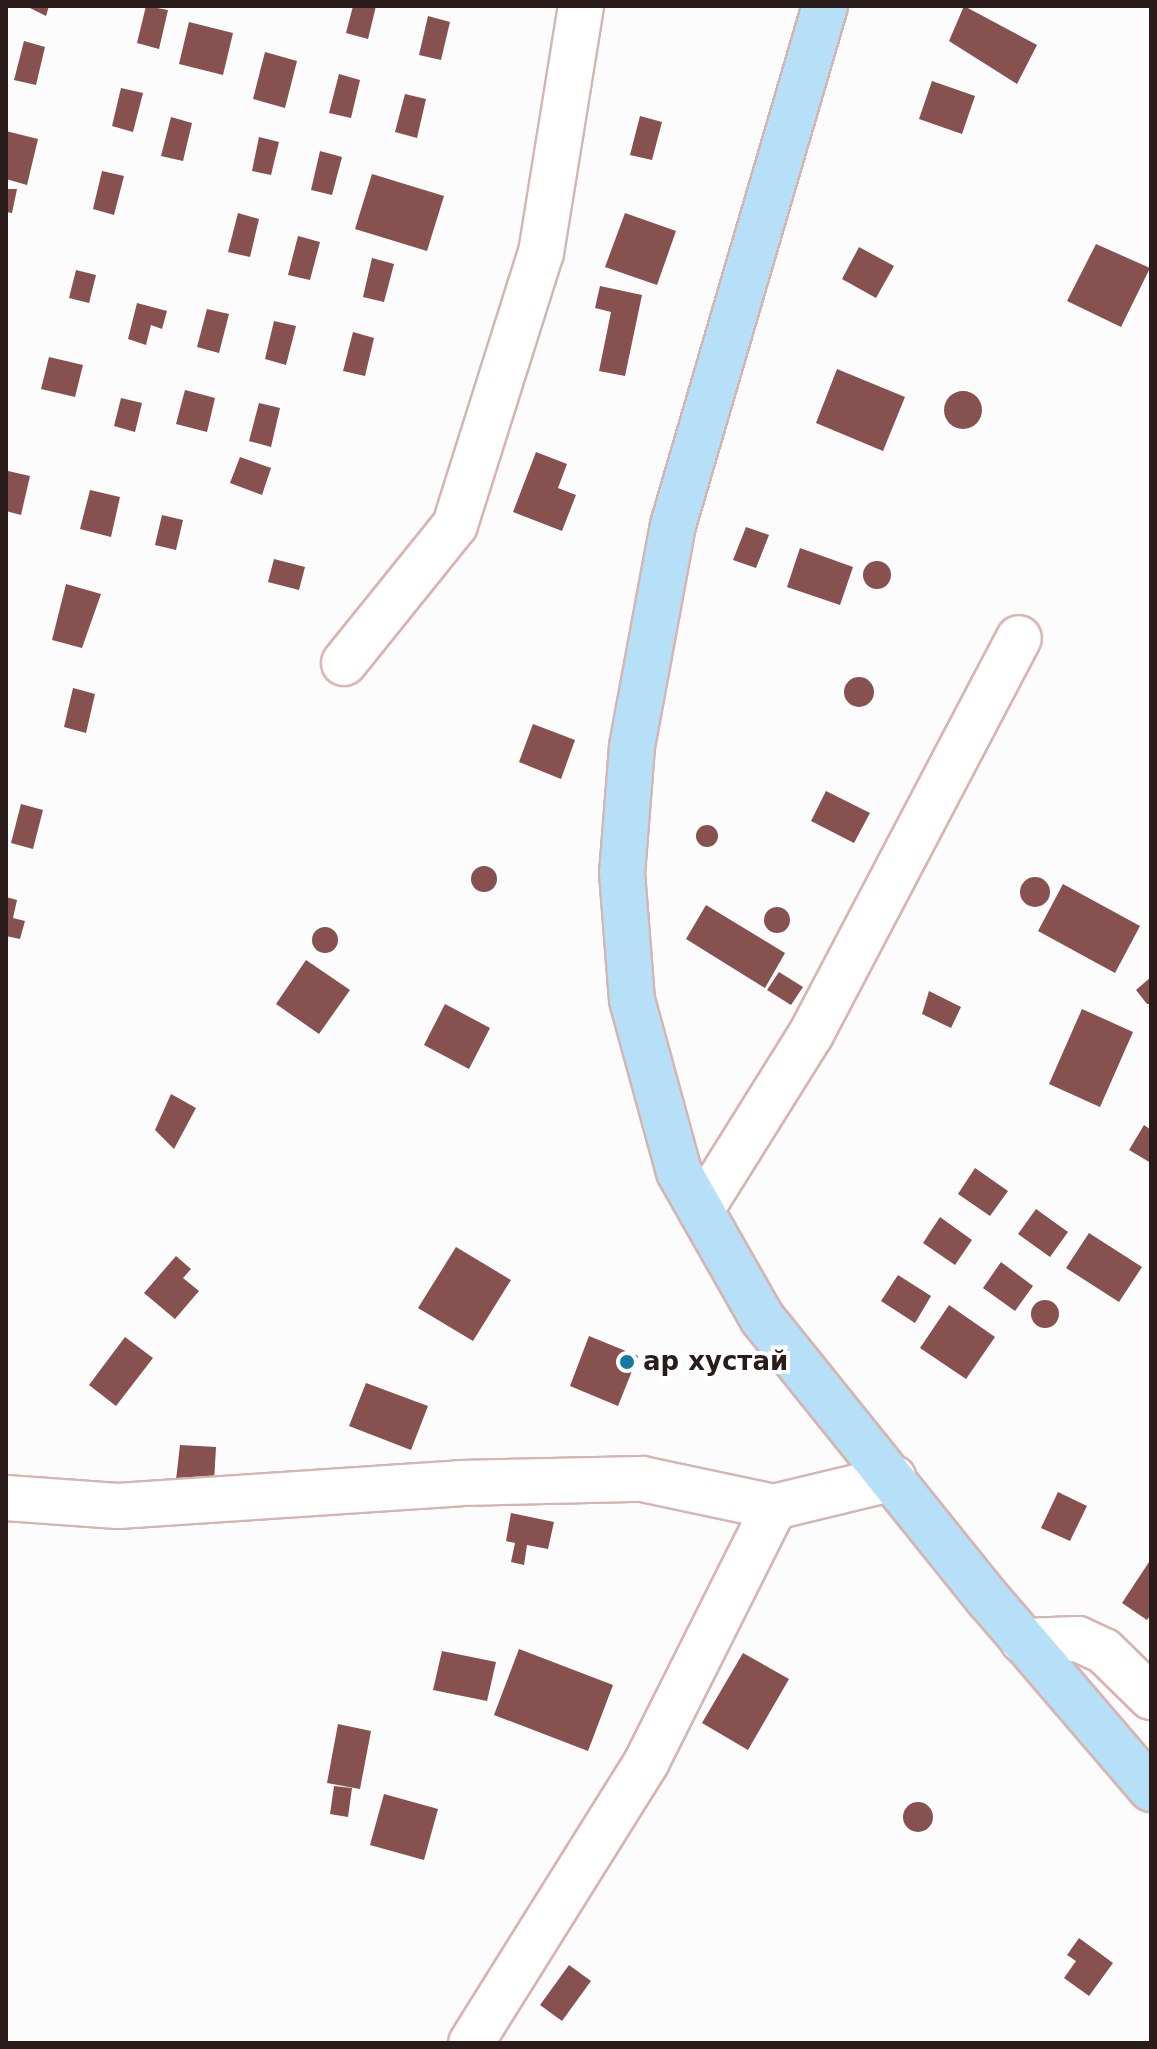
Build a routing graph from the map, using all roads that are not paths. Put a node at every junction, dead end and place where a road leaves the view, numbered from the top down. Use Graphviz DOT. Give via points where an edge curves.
graph roads {
  1 [pos="581,6"];
  2 [pos="825,6"];
  3 [pos="1019,638"];
  4 [pos="344,663"];
  5 [pos="701,1210"];
  6 [pos="894,1478"];
  7 [pos="6,1498"];
  8 [pos="774,1507"];
  9 [pos="1023,1641"];
  10 [pos="1151,1697"];
  11 [pos="1151,1789"];
  12 [pos="471,2043"];
  1 -- 4 [label="street" via="541,253 455,525"];
  2 -- 5 [label="main road" via="673,525 632,747 622,873 632,1000 679,1172"];
  3 -- 5 [label="street" via="811,1034"];
  5 -- 6 [label="main road" via="762,1318"];
  6 -- 8 [label="street"];
  6 -- 9 [label="main road"];
  7 -- 8 [label="street" via="118,1506 460,1483 642,1479"];
  8 -- 12 [label="street" via="647,1761"];
  9 -- 10 [label="street" via="1078,1639 1104,1651"];
  9 -- 11 [label="main road"];
}
